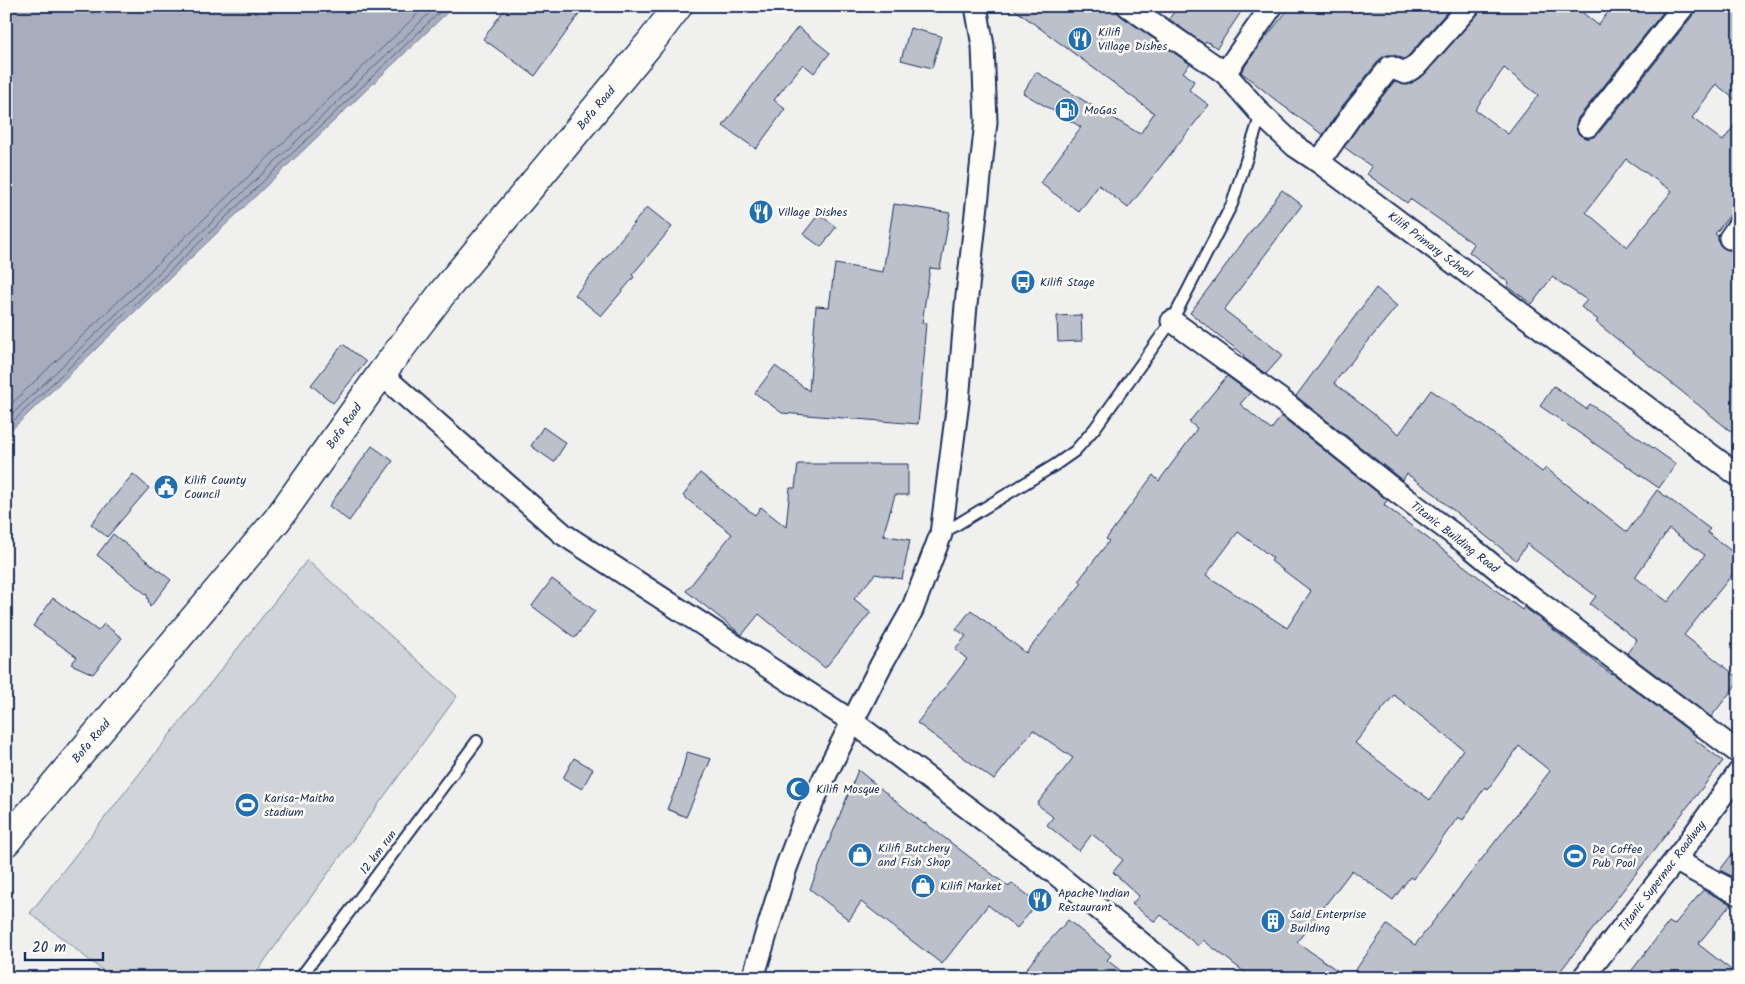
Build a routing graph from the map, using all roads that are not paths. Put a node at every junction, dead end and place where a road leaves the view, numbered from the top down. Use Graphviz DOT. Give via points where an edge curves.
graph roads {
  1 [pos="678,6"];
  2 [pos="976,6"];
  3 [pos="1128,6"];
  4 [pos="1272,6"];
  5 [pos="1469,6"];
  6 [pos="1684,6"];
  7 [pos="1225,74"];
  8 [pos="1262,114"];
  9 [pos="1588,126"];
  10 [pos="1319,162"];
  11 [pos="1172,321"];
  12 [pos="380,374"];
  13 [pos="1739,476"];
  14 [pos="941,534"];
  15 [pos="853,722"];
  16 [pos="477,740"];
  17 [pos="1739,752"];
  18 [pos="1739,772"];
  19 [pos="6,842"];
  20 [pos="1675,860"];
  21 [pos="1739,894"];
  22 [pos="300,978"];
  23 [pos="753,978"];
  24 [pos="1184,978"];
  25 [pos="1584,978"];
  1 -- 12 [label="street, Bofa Road"];
  2 -- 14 [label="street" via="983,46 986,122 958,402"];
  3 -- 7 [label="street, Kilifi Primary School"];
  4 -- 7 [label="street"];
  5 -- 10 [label="street" via="1416,66 1405,73 1390,67"];
  6 -- 9 [label="street"];
  7 -- 8 [label="street, Kilifi Primary School"];
  8 -- 10 [label="street, Kilifi Primary School" via="1295,146"];
  8 -- 11 [label="lane" via="1232,204"];
  10 -- 13 [label="street, Kilifi Primary School"];
  11 -- 14 [label="lane" via="1095,428 1074,451"];
  11 -- 17 [label="street, Titanic Building Road" via="1281,400 1524,591"];
  12 -- 15 [label="street" via="563,534"];
  12 -- 19 [label="street, Bofa Road" via="277,520"];
  14 -- 15 [label="street" via="912,610"];
  15 -- 23 [label="street" via="793,850"];
  15 -- 24 [label="street" via="1056,874"];
  16 -- 22 [label="lane, 12 km run"];
  18 -- 20 [label="street, Titanic Supermac Roadway"];
  20 -- 21 [label="street"];
  20 -- 25 [label="street, Titanic Supermac Roadway"];
}
